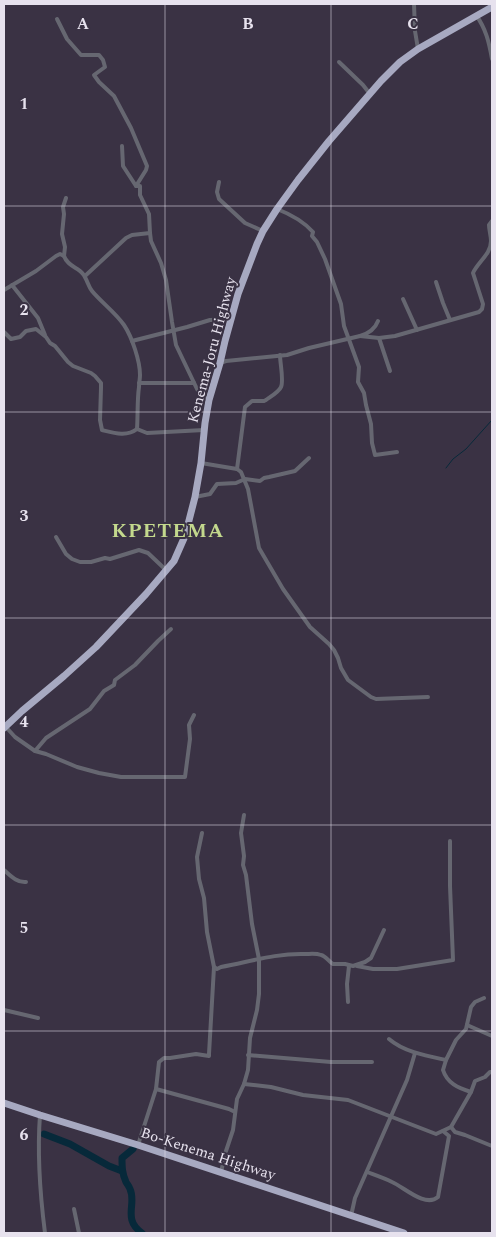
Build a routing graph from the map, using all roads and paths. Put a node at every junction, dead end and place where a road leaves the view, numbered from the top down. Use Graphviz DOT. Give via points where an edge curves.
graph roads {
  1 [pos="414,4"];
  2 [pos="492,7"];
  3 [pos="476,15"];
  4 [pos="57,19"];
  5 [pos="418,49"];
  6 [pos="492,59"];
  7 [pos="339,62"];
  8 [pos="370,94"];
  9 [pos="122,146"];
  10 [pos="219,182"];
  11 [pos="136,186"];
  12 [pos="66,198"];
  13 [pos="277,209"];
  14 [pos="492,221"];
  15 [pos="263,231"];
  16 [pos="150,233"];
  17 [pos="64,256"];
  18 [pos="85,276"];
  19 [pos="436,282"];
  20 [pos="12,285"];
  21 [pos="4,290"];
  22 [pos="404,299"];
  23 [pos="232,318"];
  24 [pos="450,320"];
  25 [pos="378,322"];
  26 [pos="417,330"];
  27 [pos="173,331"];
  28 [pos="4,332"];
  29 [pos="360,336"];
  30 [pos="46,337"];
  31 [pos="379,338"];
  32 [pos="349,339"];
  33 [pos="132,341"];
  34 [pos="280,355"];
  35 [pos="220,364"];
  36 [pos="390,371"];
  37 [pos="139,383"];
  38 [pos="194,383"];
  39 [pos="210,400"];
  40 [pos="137,429"];
  41 [pos="204,430"];
  42 [pos="397,452"];
  43 [pos="309,458"];
  44 [pos="201,463"];
  45 [pos="237,469"];
  46 [pos="244,479"];
  47 [pos="195,497"];
  48 [pos="56,537"];
  49 [pos="167,571"];
  50 [pos="171,629"];
  51 [pos="428,697"];
  52 [pos="194,715"];
  53 [pos="5,727"];
  54 [pos="35,751"];
  55 [pos="244,815"];
  56 [pos="202,833"];
  57 [pos="450,841"];
  58 [pos="4,870"];
  59 [pos="26,882"];
  60 [pos="384,930"];
  61 [pos="259,959"];
  62 [pos="355,965"];
  63 [pos="349,966"];
  64 [pos="214,967"];
  65 [pos="484,998"];
  66 [pos="348,1002"];
  67 [pos="4,1010"];
  68 [pos="38,1018"];
  69 [pos="467,1025"];
  70 [pos="492,1036"];
  71 [pos="389,1039"];
  72 [pos="415,1053"];
  73 [pos="248,1055"];
  74 [pos="446,1060"];
  75 [pos="372,1062"];
  76 [pos="492,1072"];
  77 [pos="244,1084"];
  78 [pos="156,1089"];
  79 [pos="471,1092"];
  80 [pos="4,1103"];
  81 [pos="235,1112"];
  82 [pos="40,1115"];
  83 [pos="391,1116"];
  84 [pos="451,1127"];
  85 [pos="443,1131"];
  86 [pos="454,1132"];
  87 [pos="449,1136"];
  88 [pos="138,1145"];
  89 [pos="492,1146"];
  90 [pos="221,1172"];
  91 [pos="366,1172"];
  92 [pos="74,1209"];
  93 [pos="352,1216"];
  94 [pos="45,1233"];
  95 [pos="79,1233"];
  96 [pos="404,1233"];
  1 -- 5 [label="street"];
  2 -- 3 [label="highway, Kenema-Joru Highway"];
  3 -- 5 [label="highway, Kenema-Joru Highway"];
  3 -- 6 [label="street" via="488,38"];
  4 -- 11 [label="street" via="66,39 81,55 99,55 102,60 105,67 94,75 114,96 147,166"];
  5 -- 8 [label="highway, Kenema-Joru Highway" via="391,70"];
  7 -- 8 [label="street"];
  8 -- 13 [label="highway, Kenema-Joru Highway"];
  9 -- 11 [label="street" via="123,166"];
  10 -- 15 [label="street" via="217,192 220,199 244,223"];
  11 -- 16 [label="street" via="140,186 149,214"];
  12 -- 17 [label="street" via="62,234"];
  13 -- 15 [label="highway, Kenema-Joru Highway"];
  13 -- 32 [label="street" via="313,232 340,304"];
  14 -- 24 [label="street" via="489,225 489,250 473,273 483,307 477,313"];
  15 -- 23 [label="highway, Kenema-Joru Highway" via="246,270"];
  16 -- 18 [label="street" via="126,238"];
  16 -- 27 [label="street" via="166,280"];
  17 -- 18 [label="street"];
  17 -- 20 [label="street" via="56,256"];
  18 -- 33 [label="street" via="93,291 123,323"];
  19 -- 24 [label="street"];
  20 -- 21 [label="street"];
  20 -- 30 [label="street" via="38,318"];
  22 -- 26 [label="street"];
  23 -- 27 [label="street" via="210,320"];
  23 -- 35 [label="highway, Kenema-Joru Highway"];
  24 -- 26 [label="street"];
  25 -- 29 [label="street" via="367,334"];
  26 -- 31 [label="street"];
  27 -- 33 [label="street"];
  27 -- 38 [label="street"];
  28 -- 30 [label="street" via="11,339 36,329"];
  29 -- 31 [label="street"];
  29 -- 32 [label="street"];
  30 -- 40 [label="street" via="68,362 99,380 102,430 132,434"];
  31 -- 36 [label="street"];
  32 -- 34 [label="street"];
  32 -- 42 [label="street" via="359,367 358,382 371,421 375,455"];
  33 -- 37 [label="street" via="139,366"];
  34 -- 35 [label="street"];
  34 -- 45 [label="street" via="280,389 266,400 252,401 245,407"];
  35 -- 39 [label="highway, Kenema-Joru Highway"];
  37 -- 38 [label="street"];
  37 -- 40 [label="street"];
  38 -- 39 [label="street"];
  39 -- 41 [label="highway, Kenema-Joru Highway"];
  40 -- 41 [label="street" via="147,433"];
  41 -- 44 [label="highway, Kenema-Joru Highway"];
  43 -- 46 [label="street" via="295,471 260,481"];
  44 -- 45 [label="street"];
  44 -- 47 [label="highway, Kenema-Joru Highway"];
  45 -- 46 [label="street"];
  46 -- 47 [label="street" via="217,484 210,494"];
  46 -- 51 [label="street" via="259,548 304,620 334,650 348,680 371,698"];
  47 -- 49 [label="highway, Kenema-Joru Highway" via="185,536"];
  48 -- 49 [label="street" via="66,554 80,562 110,559 139,550 148,553"];
  49 -- 53 [label="highway, Kenema-Joru Highway" via="96,647"];
  50 -- 54 [label="street" via="136,665 115,680 114,685 90,709 46,738"];
  52 -- 54 [label="street" via="189,725 185,777 121,777 77,767"];
  53 -- 54 [label="street"];
  55 -- 61 [label="street" via="241,832 243,865"];
  56 -- 64 [label="street" via="197,863"];
  57 -- 62 [label="street" via="453,960 396,968 373,969"];
  58 -- 59 [label="street"];
  60 -- 62 [label="street" via="372,958"];
  61 -- 63 [label="street" via="286,954 320,954 332,964"];
  61 -- 64 [label="street"];
  61 -- 73 [label="street" via="259,994"];
  62 -- 63 [label="street"];
  63 -- 66 [label="street"];
  64 -- 78 [label="street" via="209,1056 196,1054 161,1059 157,1067"];
  65 -- 69 [label="street" via="471,1007"];
  67 -- 68 [label="street"];
  69 -- 70 [label="street"];
  69 -- 74 [label="street"];
  71 -- 72 [label="street"];
  72 -- 74 [label="street"];
  72 -- 83 [label="street"];
  73 -- 75 [label="street"];
  73 -- 77 [label="street"];
  74 -- 79 [label="street" via="443,1070 448,1079 459,1089"];
  76 -- 79 [label="street" via="475,1081"];
  77 -- 81 [label="street"];
  77 -- 83 [label="street" via="348,1100"];
  78 -- 81 [label="street"];
  78 -- 88 [label="street"];
  79 -- 84 [label="street"];
  80 -- 82 [label="highway, Bo-Kenema Highway"];
  81 -- 90 [label="street"];
  82 -- 88 [label="highway, Bo-Kenema Highway"];
  82 -- 94 [label="street" via="38,1137"];
  83 -- 85 [label="street" via="436,1134"];
  83 -- 91 [label="street"];
  84 -- 85 [label="street"];
  84 -- 86 [label="street"];
  85 -- 87 [label="street"];
  86 -- 87 [label="street"];
  86 -- 89 [label="street"];
  87 -- 91 [label="street" via="436,1199 422,1199"];
  88 -- 90 [label="highway, Bo-Kenema Highway"];
  90 -- 93 [label="highway, Bo-Kenema Highway"];
  91 -- 93 [label="street" via="355,1198"];
  92 -- 95 [label="street"];
  93 -- 96 [label="highway, Bo-Kenema Highway"];
}
